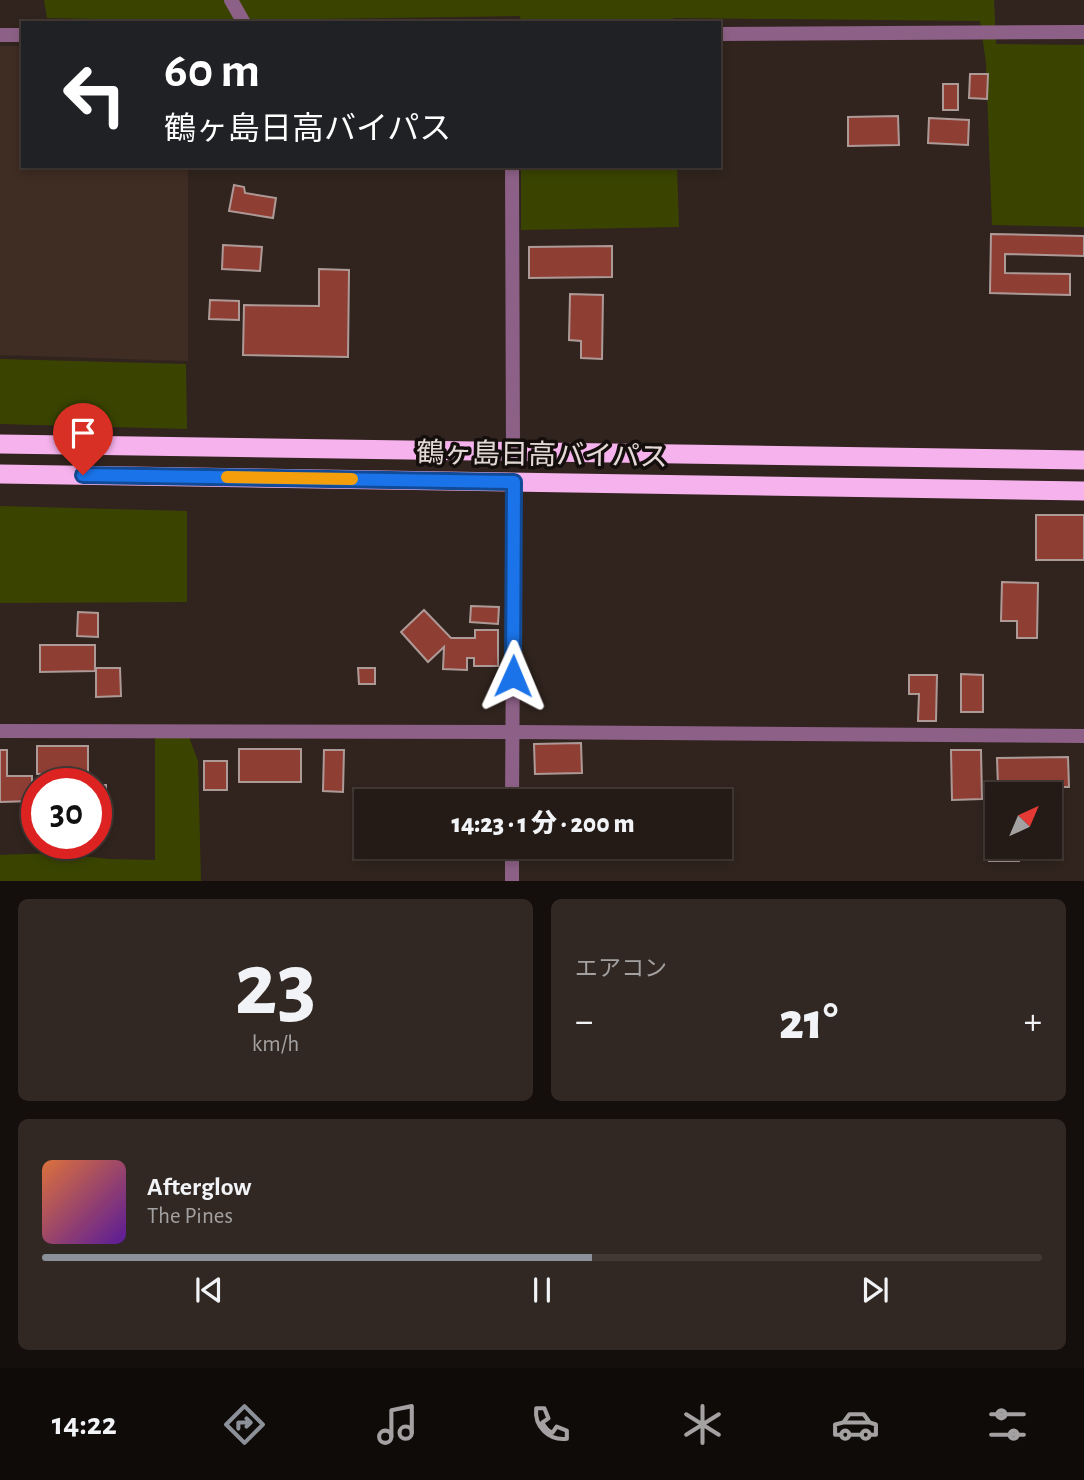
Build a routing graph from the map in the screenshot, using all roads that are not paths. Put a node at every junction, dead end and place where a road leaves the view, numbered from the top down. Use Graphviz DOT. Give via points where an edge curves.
graph roads {
  1 [pos="232,0"];
  2 [pos="243,21"];
  3 [pos="1084,32"];
  4 [pos="721,34"];
  5 [pos="21,35"];
  6 [pos="0,36"];
  7 [pos="512,168"];
  8 [pos="0,444"];
  9 [pos="513,451"];
  10 [pos="1084,460"];
  11 [pos="0,474"];
  12 [pos="514,482"];
  13 [pos="1084,491"];
  14 [pos="0,731"];
  15 [pos="513,732"];
  16 [pos="1084,736"];
  17 [pos="512,789"];
  18 [pos="512,859"];
  19 [pos="512,881"];
  1 -- 2 [label="street"];
  3 -- 4 [label="street"];
  5 -- 6 [label="street"];
  7 -- 9 [label="street"];
  8 -- 9 [label="highway, 鶴ヶ島日高バイパス"];
  9 -- 10 [label="highway, 鶴ヶ島日高バイパス"];
  11 -- 12 [label="highway, 鶴ヶ島日高バイパス"];
  12 -- 13 [label="highway, 鶴ヶ島日高バイパス"];
  12 -- 15 [label="street"];
  14 -- 15 [label="street"];
  15 -- 16 [label="street"];
  15 -- 17 [label="street"];
  18 -- 19 [label="street"];
}
